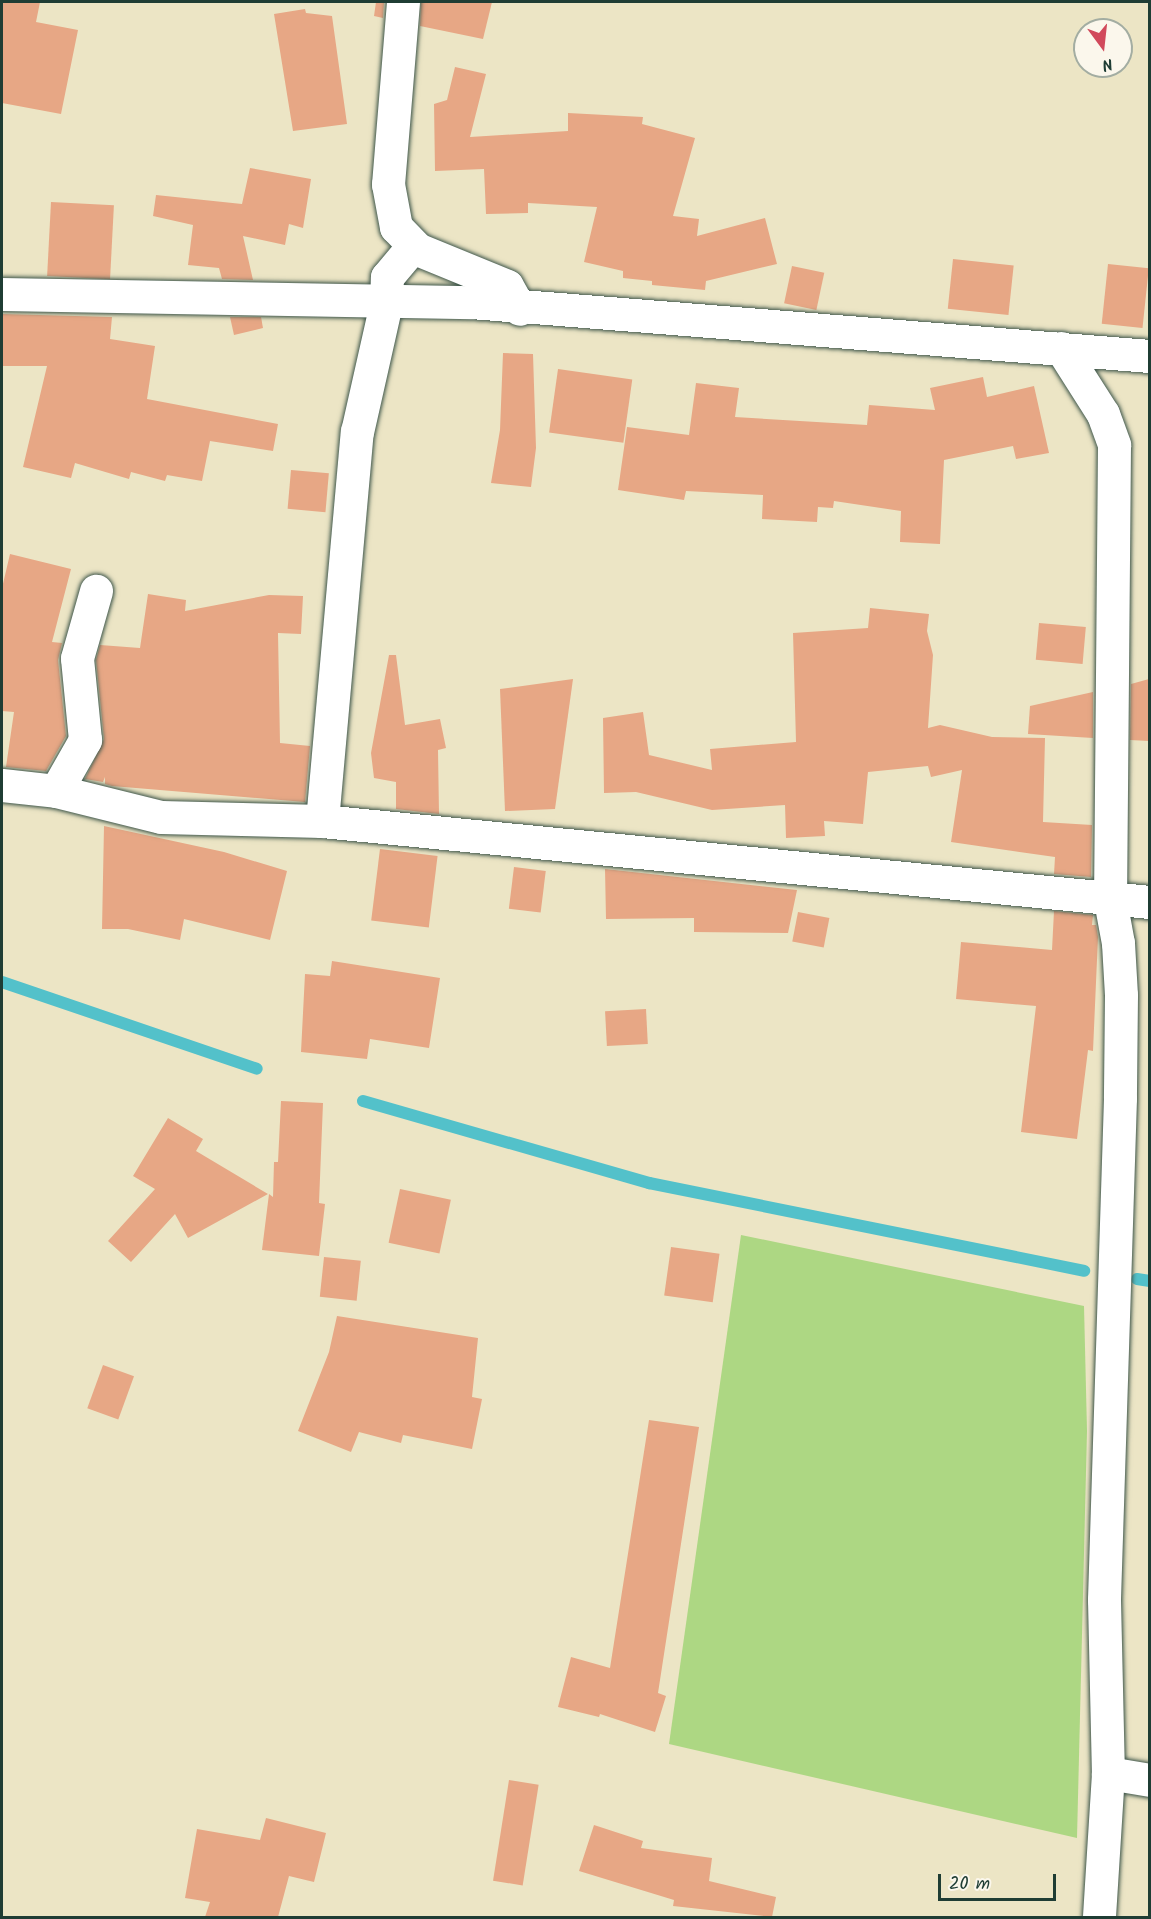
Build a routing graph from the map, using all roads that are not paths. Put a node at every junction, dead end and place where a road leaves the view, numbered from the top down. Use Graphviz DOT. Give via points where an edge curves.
graph roads {
  1 [pos="403,2"];
  2 [pos="413,246"];
  3 [pos="2,294"];
  4 [pos="386,303"];
  5 [pos="520,309"];
  6 [pos="1061,348"];
  7 [pos="1149,356"];
  8 [pos="96,591"];
  9 [pos="2,785"];
  10 [pos="56,791"];
  11 [pos="322,821"];
  12 [pos="1110,900"];
  13 [pos="1149,902"];
  14 [pos="1108,1773"];
  15 [pos="1149,1780"];
  16 [pos="1099,1917"];
  1 -- 2 [label="street" via="388,184 396,227"];
  2 -- 4 [label="street" via="387,277"];
  2 -- 5 [label="street" via="507,286"];
  3 -- 4 [label="street"];
  4 -- 5 [label="street" via="471,302"];
  4 -- 11 [label="street" via="357,432"];
  5 -- 6 [label="street"];
  6 -- 7 [label="street"];
  6 -- 12 [label="street" via="1103,414 1114,445"];
  8 -- 10 [label="street" via="77,658 85,740"];
  9 -- 10 [label="street"];
  10 -- 11 [label="street" via="161,817"];
  11 -- 12 [label="street"];
  12 -- 13 [label="street"];
  12 -- 14 [label="street" via="1118,943 1121,1006 1104,1600"];
  14 -- 15 [label="street"];
  14 -- 16 [label="street"];
}
